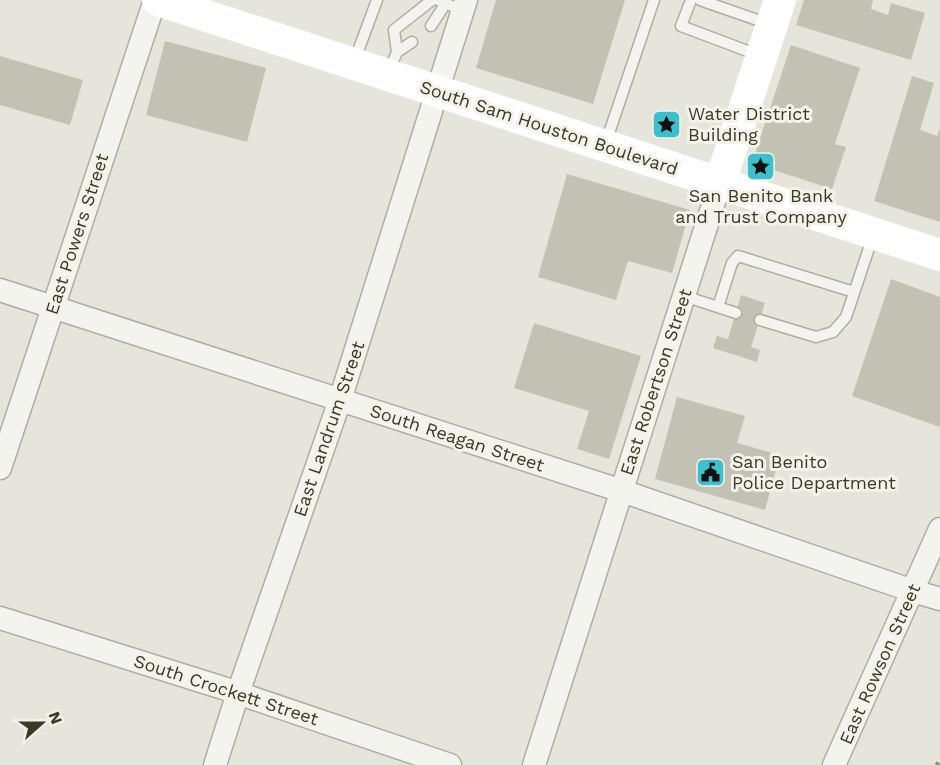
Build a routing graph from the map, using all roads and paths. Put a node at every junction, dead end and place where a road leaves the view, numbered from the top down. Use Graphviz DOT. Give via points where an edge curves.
graph roads {
  1 [pos="156,0"];
  2 [pos="377,0"];
  3 [pos="432,0"];
  4 [pos="654,0"];
  5 [pos="691,0"];
  6 [pos="700,0"];
  7 [pos="453,3"];
  8 [pos="721,3"];
  9 [pos="776,12"];
  10 [pos="431,26"];
  11 [pos="412,42"];
  12 [pos="761,57"];
  13 [pos="353,64"];
  14 [pos="392,64"];
  15 [pos="436,92"];
  16 [pos="605,146"];
  17 [pos="720,183"];
  18 [pos="874,233"];
  19 [pos="940,255"];
  20 [pos="0,290"];
  21 [pos="854,292"];
  22 [pos="684,296"];
  23 [pos="718,307"];
  24 [pos="53,308"];
  25 [pos="736,313"];
  26 [pos="760,320"];
  27 [pos="340,400"];
  28 [pos="0,468"];
  29 [pos="622,491"];
  30 [pos="940,529"];
  31 [pos="913,591"];
  32 [pos="940,599"];
  33 [pos="0,618"];
  34 [pos="238,693"];
  35 [pos="216,765"];
  36 [pos="450,765"];
  37 [pos="534,765"];
  38 [pos="834,765"];
  1 -- 13 [label="main road, South Sam Houston Boulevard"];
  1 -- 24 [label="street, East Powers Street"];
  2 -- 13 [label="lane"];
  3 -- 14 [label="lane" via="394,30"];
  4 -- 16 [label="lane"];
  5 -- 12 [label="lane" via="681,26"];
  6 -- 8 [label="lane"];
  7 -- 10 [label="lane"];
  7 -- 15 [label="street, East Landrum Street"];
  8 -- 9 [label="lane"];
  9 -- 12 [label="main road, East Robertson Street"];
  11 -- 14 [label="lane"];
  12 -- 17 [label="main road, East Robertson Street"];
  13 -- 14 [label="main road, South Sam Houston Boulevard"];
  14 -- 15 [label="main road, South Sam Houston Boulevard"];
  15 -- 16 [label="main road, South Sam Houston Boulevard"];
  15 -- 27 [label="street, East Landrum Street"];
  16 -- 17 [label="main road, South Sam Houston Boulevard"];
  17 -- 18 [label="main road, South Sam Houston Boulevard"];
  17 -- 22 [label="street, East Robertson Street"];
  18 -- 19 [label="main road, South Sam Houston Boulevard"];
  18 -- 21 [label="lane"];
  20 -- 24 [label="street, South Reagan Street"];
  21 -- 23 [label="lane" via="738,256 732,263"];
  21 -- 26 [label="lane" via="846,317 833,333 816,337"];
  22 -- 23 [label="lane"];
  22 -- 29 [label="street, East Robertson Street"];
  23 -- 25 [label="lane"];
  24 -- 27 [label="street, South Reagan Street"];
  24 -- 28 [label="street, East Powers Street"];
  27 -- 29 [label="street, South Reagan Street"];
  27 -- 34 [label="street, East Landrum Street"];
  29 -- 31 [label="street, South Reagan Street"];
  29 -- 37 [label="street, East Robertson Street"];
  30 -- 31 [label="street, East Rowson Street"];
  31 -- 32 [label="street, South Reagan Street"];
  31 -- 38 [label="street, East Rowson Street"];
  33 -- 34 [label="street, South Crockett Street"];
  34 -- 35 [label="street, East Landrum Street"];
  34 -- 36 [label="street, South Crockett Street"];
}
